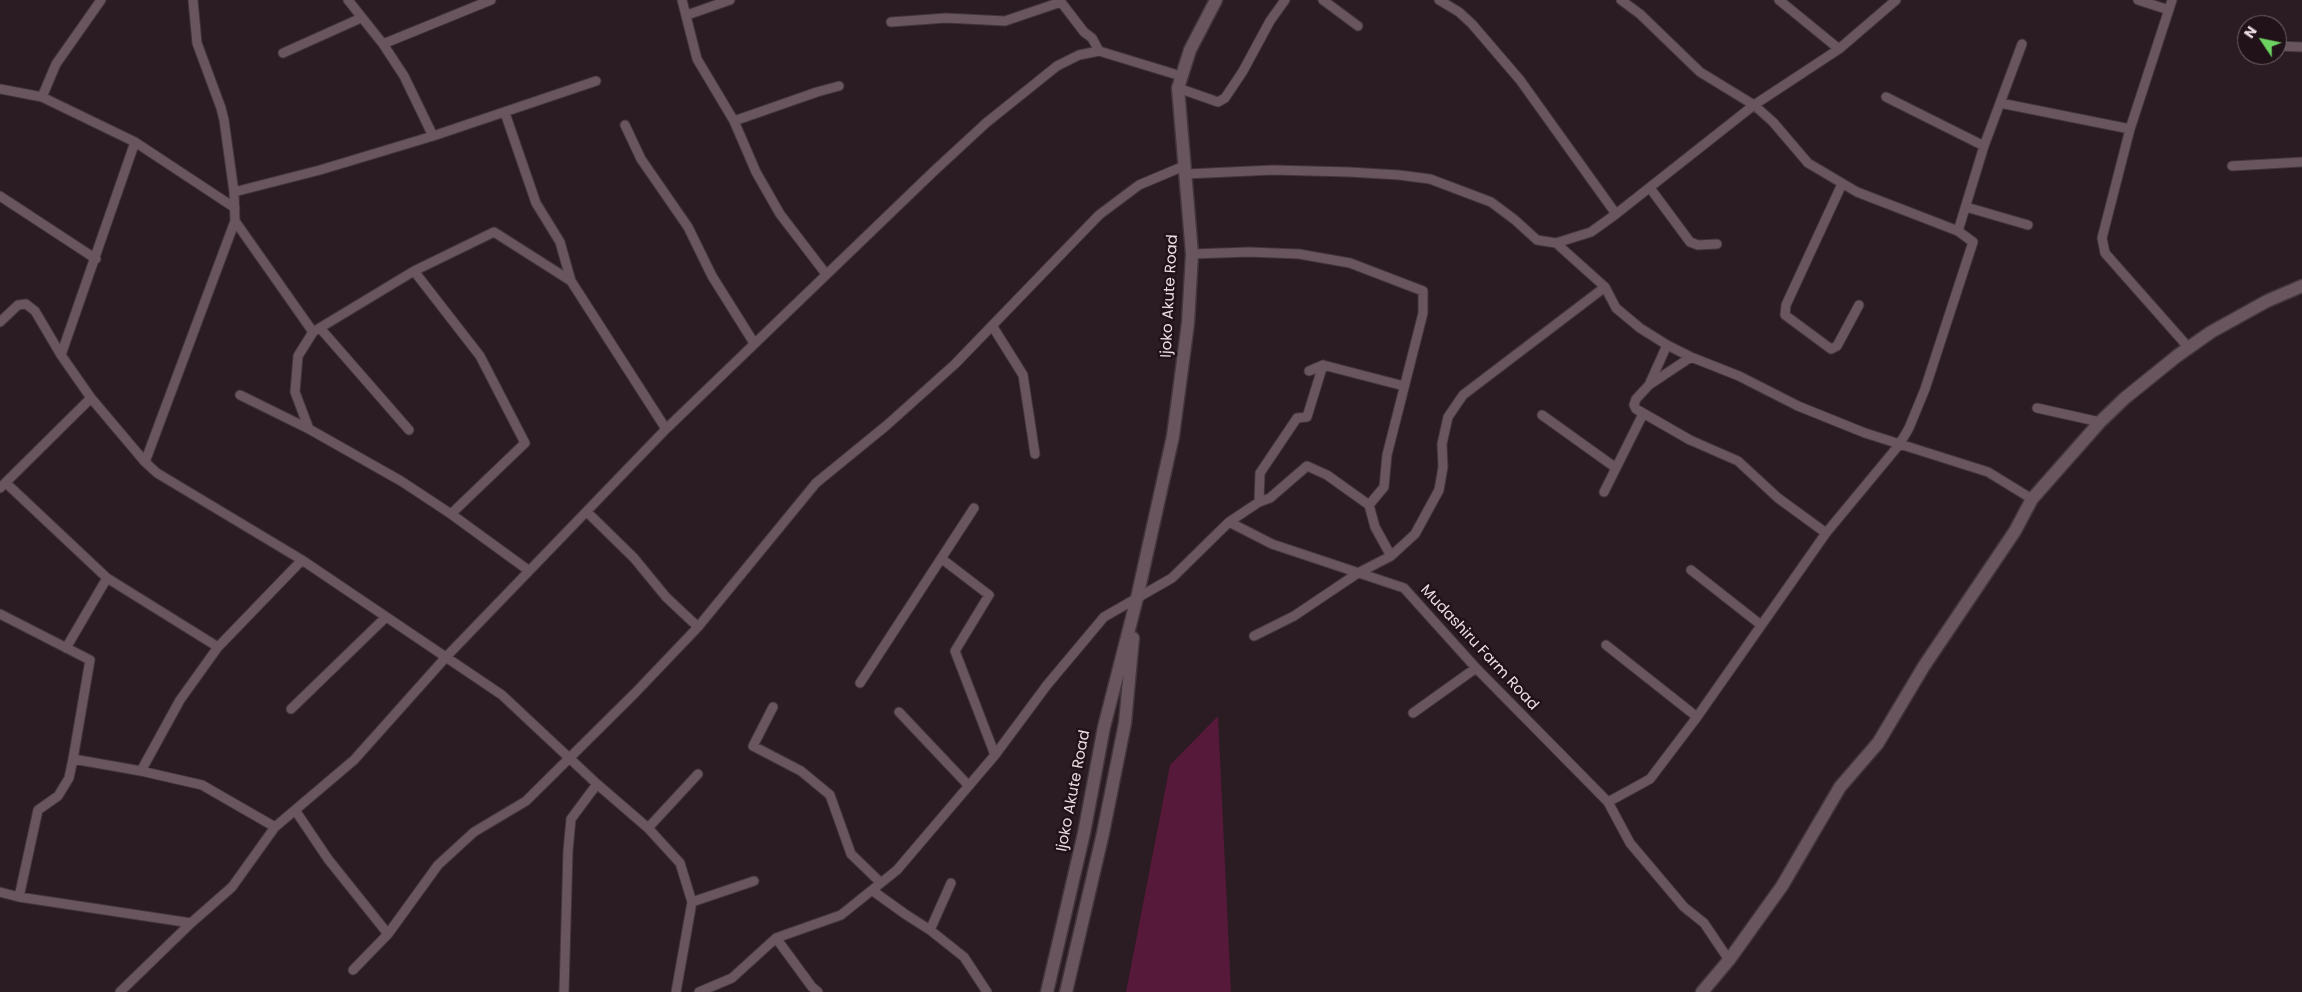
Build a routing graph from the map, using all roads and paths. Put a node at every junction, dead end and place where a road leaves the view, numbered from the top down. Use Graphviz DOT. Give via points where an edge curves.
graph roads {
  1 [pos="101,0"];
  2 [pos="193,0"];
  3 [pos="348,0"];
  4 [pos="491,0"];
  5 [pos="682,0"];
  6 [pos="730,0"];
  7 [pos="1216,0"];
  8 [pos="1285,0"];
  9 [pos="1323,0"];
  10 [pos="1439,0"];
  11 [pos="1621,0"];
  12 [pos="1779,0"];
  13 [pos="1896,0"];
  14 [pos="2138,0"];
  15 [pos="2172,0"];
  16 [pos="1062,1"];
  17 [pos="2169,10"];
  18 [pos="687,15"];
  19 [pos="361,18"];
  20 [pos="891,22"];
  21 [pos="1358,26"];
  22 [pos="383,44"];
  23 [pos="2022,44"];
  24 [pos="2287,46"];
  25 [pos="2302,47"];
  26 [pos="1839,49"];
  27 [pos="1099,51"];
  28 [pos="283,53"];
  29 [pos="596,81"];
  30 [pos="1180,82"];
  31 [pos="839,86"];
  32 [pos="0,89"];
  33 [pos="42,97"];
  34 [pos="1886,97"];
  35 [pos="2000,103"];
  36 [pos="1754,105"];
  37 [pos="505,113"];
  38 [pos="734,121"];
  39 [pos="625,125"];
  40 [pos="2130,129"];
  41 [pos="433,136"];
  42 [pos="135,142"];
  43 [pos="1984,146"];
  44 [pos="2302,162"];
  45 [pos="2232,166"];
  46 [pos="1185,170"];
  47 [pos="1842,184"];
  48 [pos="1650,188"];
  49 [pos="234,192"];
  50 [pos="0,196"];
  51 [pos="1966,206"];
  52 [pos="235,208"];
  53 [pos="1616,214"];
  54 [pos="235,221"];
  55 [pos="2028,225"];
  56 [pos="1958,232"];
  57 [pos="1556,243"];
  58 [pos="1717,244"];
  59 [pos="1192,254"];
  60 [pos="96,259"];
  61 [pos="414,272"];
  62 [pos="826,274"];
  63 [pos="570,281"];
  64 [pos="2302,286"];
  65 [pos="1605,287"];
  66 [pos="1859,305"];
  67 [pos="0,322"];
  68 [pos="993,327"];
  69 [pos="317,330"];
  70 [pos="754,343"];
  71 [pos="1667,346"];
  72 [pos="2189,348"];
  73 [pos="61,355"];
  74 [pos="1691,358"];
  75 [pos="1323,365"];
  76 [pos="1309,371"];
  77 [pos="1649,385"];
  78 [pos="1404,386"];
  79 [pos="240,395"];
  80 [pos="91,398"];
  81 [pos="2037,408"];
  82 [pos="1642,414"];
  83 [pos="1542,416"];
  84 [pos="2100,422"];
  85 [pos="666,429"];
  86 [pos="309,430"];
  87 [pos="409,430"];
  88 [pos="1899,445"];
  89 [pos="1035,454"];
  90 [pos="145,462"];
  91 [pos="1616,468"];
  92 [pos="3,485"];
  93 [pos="1604,492"];
  94 [pos="2032,499"];
  95 [pos="1259,502"];
  96 [pos="1369,505"];
  97 [pos="974,508"];
  98 [pos="587,512"];
  99 [pos="451,514"];
  100 [pos="1229,522"];
  101 [pos="1826,533"];
  102 [pos="1391,556"];
  103 [pos="942,559"];
  104 [pos="302,560"];
  105 [pos="528,570"];
  106 [pos="1692,570"];
  107 [pos="1358,573"];
  108 [pos="107,578"];
  109 [pos="1137,598"];
  110 [pos="0,614"];
  111 [pos="386,617"];
  112 [pos="1761,625"];
  113 [pos="698,627"];
  114 [pos="1254,636"];
  115 [pos="1606,644"];
  116 [pos="218,647"];
  117 [pos="66,648"];
  118 [pos="446,657"];
  119 [pos="1476,668"];
  120 [pos="860,683"];
  121 [pos="773,707"];
  122 [pos="291,709"];
  123 [pos="899,712"];
  124 [pos="1413,713"];
  125 [pos="1698,717"];
  126 [pos="995,755"];
  127 [pos="569,757"];
  128 [pos="73,759"];
  129 [pos="141,771"];
  130 [pos="698,774"];
  131 [pos="597,784"];
  132 [pos="968,785"];
  133 [pos="1608,802"];
  134 [pos="295,810"];
  135 [pos="275,827"];
  136 [pos="648,828"];
  137 [pos="754,881"];
  138 [pos="880,882"];
  139 [pos="951,883"];
  140 [pos="873,891"];
  141 [pos="0,892"];
  142 [pos="19,897"];
  143 [pos="692,902"];
  144 [pos="190,923"];
  145 [pos="930,930"];
  146 [pos="388,934"];
  147 [pos="776,938"];
  148 [pos="1729,960"];
  149 [pos="353,970"];
  150 [pos="120,992"];
  151 [pos="564,992"];
  152 [pos="676,992"];
  153 [pos="699,992"];
  154 [pos="818,992"];
  155 [pos="986,992"];
  156 [pos="1047,992"];
  157 [pos="1066,992"];
  158 [pos="1702,992"];
  1 -- 33 [label="street" via="56,64"];
  2 -- 49 [label="street" via="197,43 221,108"];
  3 -- 19 [label="street"];
  4 -- 22 [label="street"];
  5 -- 18 [label="street"];
  6 -- 18 [label="street"];
  7 -- 30 [label="main road, Ijoko Akute Road" via="1190,50"];
  8 -- 30 [label="street" via="1225,98 1218,102"];
  9 -- 21 [label="street"];
  10 -- 53 [label="street" via="1472,24 1520,80"];
  11 -- 36 [label="street" via="1700,72"];
  12 -- 26 [label="street"];
  13 -- 26 [label="street"];
  14 -- 17 [label="street"];
  15 -- 17 [label="street"];
  16 -- 20 [label="street" via="1004,21 946,18"];
  16 -- 27 [label="street"];
  17 -- 40 [label="street"];
  18 -- 38 [label="street" via="697,59"];
  19 -- 22 [label="street"];
  19 -- 28 [label="street"];
  22 -- 41 [label="street" via="408,83"];
  23 -- 35 [label="street"];
  24 -- 25 [label="street"];
  26 -- 36 [label="street"];
  27 -- 30 [label="street"];
  27 -- 62 [label="street" via="1079,55 1057,66 986,123"];
  29 -- 37 [label="street"];
  30 -- 46 [label="main road, Ijoko Akute Road"];
  31 -- 38 [label="street"];
  32 -- 33 [label="street"];
  33 -- 42 [label="street"];
  34 -- 43 [label="street"];
  35 -- 40 [label="street"];
  35 -- 43 [label="street"];
  36 -- 47 [label="street" via="1808,163"];
  36 -- 48 [label="street"];
  37 -- 41 [label="street"];
  37 -- 63 [label="street" via="536,203 560,242"];
  38 -- 62 [label="street" via="756,172 780,214"];
  39 -- 70 [label="street" via="641,159 688,227 712,276"];
  40 -- 72 [label="street" via="2102,238 2105,253"];
  41 -- 49 [label="street"];
  42 -- 52 [label="street"];
  42 -- 60 [label="street"];
  43 -- 51 [label="street"];
  44 -- 45 [label="street"];
  46 -- 57 [label="street" via="1349,172 1430,179 1491,202 1538,240"];
  46 -- 59 [label="main road, Ijoko Akute Road"];
  46 -- 68 [label="street" via="1139,185 1099,215"];
  47 -- 56 [label="street"];
  47 -- 66 [label="street" via="1786,306 1785,315 1832,349 1837,346"];
  48 -- 53 [label="street"];
  48 -- 58 [label="street" via="1690,242"];
  49 -- 52 [label="street"];
  50 -- 60 [label="street"];
  51 -- 55 [label="street"];
  51 -- 56 [label="street"];
  52 -- 54 [label="street"];
  53 -- 57 [label="street" via="1591,232"];
  54 -- 69 [label="street"];
  54 -- 90 [label="street"];
  56 -- 88 [label="street" via="1973,242 1925,389"];
  57 -- 65 [label="street"];
  59 -- 78 [label="street" via="1299,254 1350,263 1423,291 1423,313"];
  59 -- 109 [label="main road, Ijoko Akute Road" via="1188,323 1173,436"];
  60 -- 73 [label="street"];
  61 -- 63 [label="street" via="494,232"];
  61 -- 69 [label="street"];
  61 -- 99 [label="street" via="480,356 525,443"];
  62 -- 70 [label="street"];
  63 -- 85 [label="street"];
  64 -- 72 [label="main road" via="2267,301"];
  65 -- 71 [label="street" via="1616,308"];
  65 -- 102 [label="street" via="1463,395 1448,417 1442,444 1439,490 1415,534"];
  67 -- 73 [label="street" via="18,305 26,304 34,311"];
  68 -- 89 [label="street" via="1023,375"];
  68 -- 113 [label="street" via="887,425 816,483"];
  69 -- 86 [label="street" via="298,356 295,392"];
  69 -- 87 [label="street"];
  70 -- 85 [label="street"];
  71 -- 74 [label="street"];
  71 -- 77 [label="street"];
  72 -- 84 [label="main road"];
  73 -- 80 [label="street"];
  74 -- 77 [label="street"];
  74 -- 88 [label="street" via="1739,376 1798,406"];
  75 -- 76 [label="street"];
  75 -- 78 [label="street"];
  75 -- 95 [label="street" via="1307,417 1297,418 1260,474"];
  77 -- 82 [label="street" via="1634,405"];
  78 -- 96 [label="street" via="1387,456 1384,487"];
  79 -- 86 [label="street"];
  80 -- 90 [label="street"];
  80 -- 92 [label="street"];
  81 -- 84 [label="street"];
  82 -- 91 [label="street"];
  82 -- 101 [label="street" via="1738,461 1778,498"];
  83 -- 91 [label="street"];
  84 -- 94 [label="main road"];
  85 -- 98 [label="street"];
  86 -- 99 [label="street"];
  88 -- 94 [label="street" via="1988,472"];
  88 -- 101 [label="street"];
  90 -- 104 [label="street" via="171,483"];
  91 -- 93 [label="street"];
  92 -- 108 [label="street"];
  94 -- 148 [label="main road" via="1878,743 1840,786 1782,886"];
  95 -- 96 [label="street" via="1270,498 1307,466 1327,475"];
  95 -- 100 [label="street"];
  96 -- 102 [label="street" via="1374,527"];
  97 -- 103 [label="street"];
  98 -- 105 [label="street"];
  98 -- 113 [label="street"];
  99 -- 105 [label="street"];
  100 -- 107 [label="street, Mudashiru Farm Road" via="1272,544"];
  100 -- 109 [label="street" via="1172,578"];
  101 -- 112 [label="street"];
  102 -- 107 [label="street"];
  103 -- 120 [label="street"];
  103 -- 126 [label="street" via="989,595 955,651"];
  104 -- 111 [label="street"];
  104 -- 116 [label="street"];
  105 -- 118 [label="street"];
  106 -- 112 [label="street"];
  107 -- 114 [label="street" via="1294,616"];
  107 -- 119 [label="street, Mudashiru Farm Road" via="1404,588"];
  108 -- 116 [label="street"];
  108 -- 117 [label="street"];
  109 -- 126 [label="street" via="1104,618 1047,685"];
  109 -- 156 [label="main road, Ijoko Akute Road" via="1104,727 1084,833"];
  109 -- 157 [label="main road, Ijoko Akute Road" via="1124,723 1103,833"];
  110 -- 117 [label="street"];
  111 -- 118 [label="street"];
  111 -- 122 [label="street"];
  112 -- 125 [label="street"];
  113 -- 127 [label="street"];
  115 -- 125 [label="street"];
  116 -- 129 [label="street" via="180,700"];
  117 -- 128 [label="street" via="90,660"];
  118 -- 127 [label="street" via="502,695"];
  118 -- 134 [label="street" via="354,760"];
  119 -- 124 [label="street"];
  119 -- 133 [label="street, Mudashiru Farm Road"];
  121 -- 138 [label="street" via="753,746 801,771 830,795 851,854"];
  123 -- 132 [label="street"];
  125 -- 133 [label="street" via="1650,779"];
  126 -- 132 [label="street"];
  127 -- 131 [label="street"];
  127 -- 146 [label="street" via="526,801 474,832 438,865"];
  128 -- 129 [label="street"];
  128 -- 142 [label="street" via="69,778 58,796 38,810"];
  129 -- 135 [label="street" via="202,785"];
  130 -- 136 [label="street"];
  131 -- 136 [label="street"];
  131 -- 151 [label="street" via="571,819"];
  132 -- 138 [label="street" via="897,870"];
  133 -- 148 [label="street, Mudashiru Farm Road" via="1630,843 1684,907 1704,923"];
  134 -- 135 [label="street"];
  134 -- 146 [label="street" via="328,859"];
  135 -- 144 [label="street" via="232,887"];
  136 -- 143 [label="street" via="680,862"];
  137 -- 143 [label="street"];
  138 -- 140 [label="street"];
  139 -- 145 [label="street"];
  140 -- 145 [label="street"];
  140 -- 147 [label="street" via="841,915"];
  141 -- 142 [label="street"];
  142 -- 144 [label="street"];
  143 -- 152 [label="street"];
  144 -- 150 [label="street"];
  145 -- 155 [label="street" via="964,957"];
  146 -- 149 [label="street"];
  147 -- 153 [label="street" via="732,978"];
  147 -- 154 [label="street"];
  148 -- 158 [label="main road"];
}
